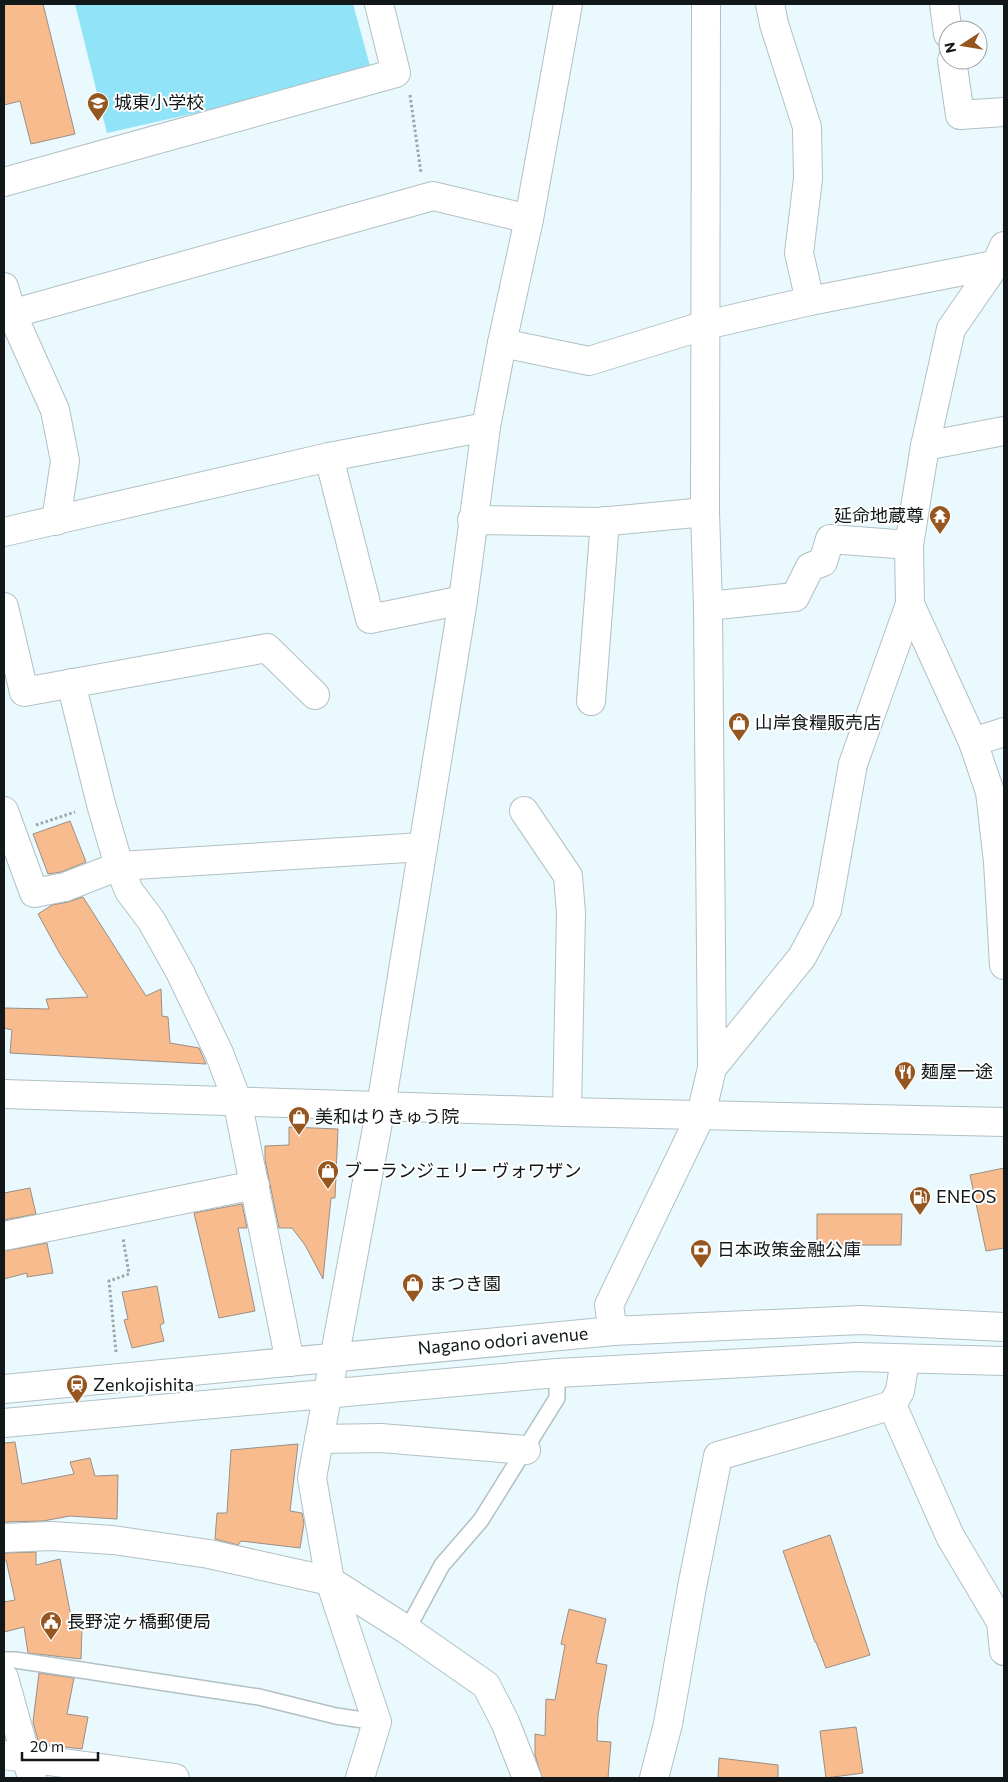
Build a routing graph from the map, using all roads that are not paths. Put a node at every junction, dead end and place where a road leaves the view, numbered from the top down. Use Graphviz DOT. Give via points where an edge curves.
graph roads {
  1 [pos="378,4"];
  2 [pos="568,4"];
  3 [pos="706,4"];
  4 [pos="770,4"];
  5 [pos="944,4"];
  6 [pos="946,20"];
  7 [pos="953,70"];
  8 [pos="1004,112"];
  9 [pos="4,182"];
  10 [pos="529,219"];
  11 [pos="1001,258"];
  12 [pos="4,287"];
  13 [pos="810,301"];
  14 [pos="8,315"];
  15 [pos="706,325"];
  16 [pos="502,343"];
  17 [pos="486,427"];
  18 [pos="1004,431"];
  19 [pos="925,446"];
  20 [pos="329,457"];
  21 [pos="705,512"];
  22 [pos="472,520"];
  23 [pos="56,521"];
  24 [pos="605,521"];
  25 [pos="4,532"];
  26 [pos="909,545"];
  27 [pos="463,600"];
  28 [pos="910,604"];
  29 [pos="708,606"];
  30 [pos="4,607"];
  31 [pos="71,683"];
  32 [pos="315,695"];
  33 [pos="591,701"];
  34 [pos="1004,732"];
  35 [pos="973,742"];
  36 [pos="524,811"];
  37 [pos="8,822"];
  38 [pos="423,847"];
  39 [pos="119,866"];
  40 [pos="1004,965"];
  41 [pos="712,1068"];
  42 [pos="4,1094"];
  43 [pos="237,1100"];
  44 [pos="381,1106"];
  45 [pos="567,1112"];
  46 [pos="701,1115"];
  47 [pos="1004,1122"];
  48 [pos="255,1185"];
  49 [pos="4,1236"];
  50 [pos="1004,1327"];
  51 [pos="613,1331"];
  52 [pos="334,1357"];
  53 [pos="905,1358"];
  54 [pos="1004,1361"];
  55 [pos="290,1362"];
  56 [pos="557,1374"];
  57 [pos="4,1388"];
  58 [pos="326,1395"];
  59 [pos="892,1405"];
  60 [pos="4,1423"];
  61 [pos="319,1439"];
  62 [pos="526,1450"];
  63 [pos="4,1538"];
  64 [pos="330,1581"];
  65 [pos="407,1630"];
  66 [pos="1004,1651"];
  67 [pos="4,1660"];
  68 [pos="4,1678"];
  69 [pos="377,1722"];
  70 [pos="21,1764"];
  71 [pos="175,1778"];
  72 [pos="360,1778"];
  73 [pos="527,1778"];
  74 [pos="654,1778"];
  1 -- 9 [label="street" via="396,73"];
  2 -- 10 [label="street"];
  3 -- 15 [label="street"];
  4 -- 13 [label="street" via="807,127 808,179 799,253"];
  5 -- 6 [label="street"];
  7 -- 8 [label="street" via="960,115"];
  10 -- 14 [label="street" via="433,196"];
  10 -- 16 [label="street"];
  11 -- 13 [label="street"];
  11 -- 19 [label="street" via="951,329"];
  12 -- 14 [label="street"];
  13 -- 15 [label="street"];
  14 -- 23 [label="street" via="55,410 65,461"];
  15 -- 16 [label="street" via="589,361"];
  15 -- 21 [label="street"];
  16 -- 17 [label="street"];
  17 -- 20 [label="street"];
  17 -- 22 [label="street"];
  18 -- 19 [label="street"];
  19 -- 26 [label="street"];
  20 -- 23 [label="street"];
  20 -- 27 [label="street" via="370,618"];
  21 -- 24 [label="street"];
  21 -- 29 [label="street"];
  22 -- 24 [label="street"];
  22 -- 27 [label="street"];
  23 -- 25 [label="street"];
  24 -- 33 [label="street"];
  26 -- 28 [label="street"];
  26 -- 29 [label="street" via="830,539 823,562 810,568 795,597"];
  27 -- 38 [label="street"];
  28 -- 35 [label="street"];
  28 -- 41 [label="street" via="853,764 827,910 802,957"];
  29 -- 41 [label="street"];
  30 -- 31 [label="street" via="24,692"];
  31 -- 32 [label="street" via="267,648"];
  31 -- 39 [label="street"];
  34 -- 35 [label="street"];
  35 -- 40 [label="street" via="990,792"];
  36 -- 45 [label="street" via="568,876 571,913"];
  37 -- 39 [label="street" via="34,893 65,887"];
  38 -- 39 [label="street"];
  38 -- 44 [label="street"];
  39 -- 43 [label="street" via="129,891 180,972 219,1053"];
  41 -- 46 [label="street"];
  42 -- 43 [label="street"];
  43 -- 44 [label="street"];
  43 -- 48 [label="street"];
  44 -- 45 [label="street"];
  44 -- 52 [label="street"];
  45 -- 46 [label="street"];
  46 -- 47 [label="street"];
  46 -- 51 [label="street" via="609,1305"];
  48 -- 49 [label="street"];
  48 -- 55 [label="street"];
  50 -- 51 [label="street, Nagano odori avenue" via="861,1320"];
  51 -- 52 [label="street, Nagano odori avenue"];
  52 -- 55 [label="street, Nagano odori avenue"];
  52 -- 58 [label="street"];
  53 -- 54 [label="street"];
  53 -- 56 [label="street" via="857,1357"];
  53 -- 59 [label="street" via="900,1391"];
  55 -- 57 [label="street, Nagano odori avenue"];
  56 -- 58 [label="street"];
  56 -- 62 [label="lane" via="558,1398"];
  58 -- 60 [label="street"];
  58 -- 61 [label="street"];
  59 -- 66 [label="street" via="950,1536 1001,1622"];
  59 -- 74 [label="street" via="718,1456 668,1724"];
  61 -- 62 [label="street" via="380,1438"];
  61 -- 64 [label="street" via="312,1478"];
  62 -- 65 [label="lane" via="481,1520 442,1565"];
  63 -- 64 [label="street" via="51,1536 113,1540 209,1554"];
  64 -- 65 [label="street"];
  64 -- 69 [label="street"];
  65 -- 73 [label="street" via="486,1685"];
  67 -- 69 [label="lane" via="241,1694"];
  68 -- 70 [label="street"];
  69 -- 72 [label="street"];
  70 -- 71 [label="street"];
}
